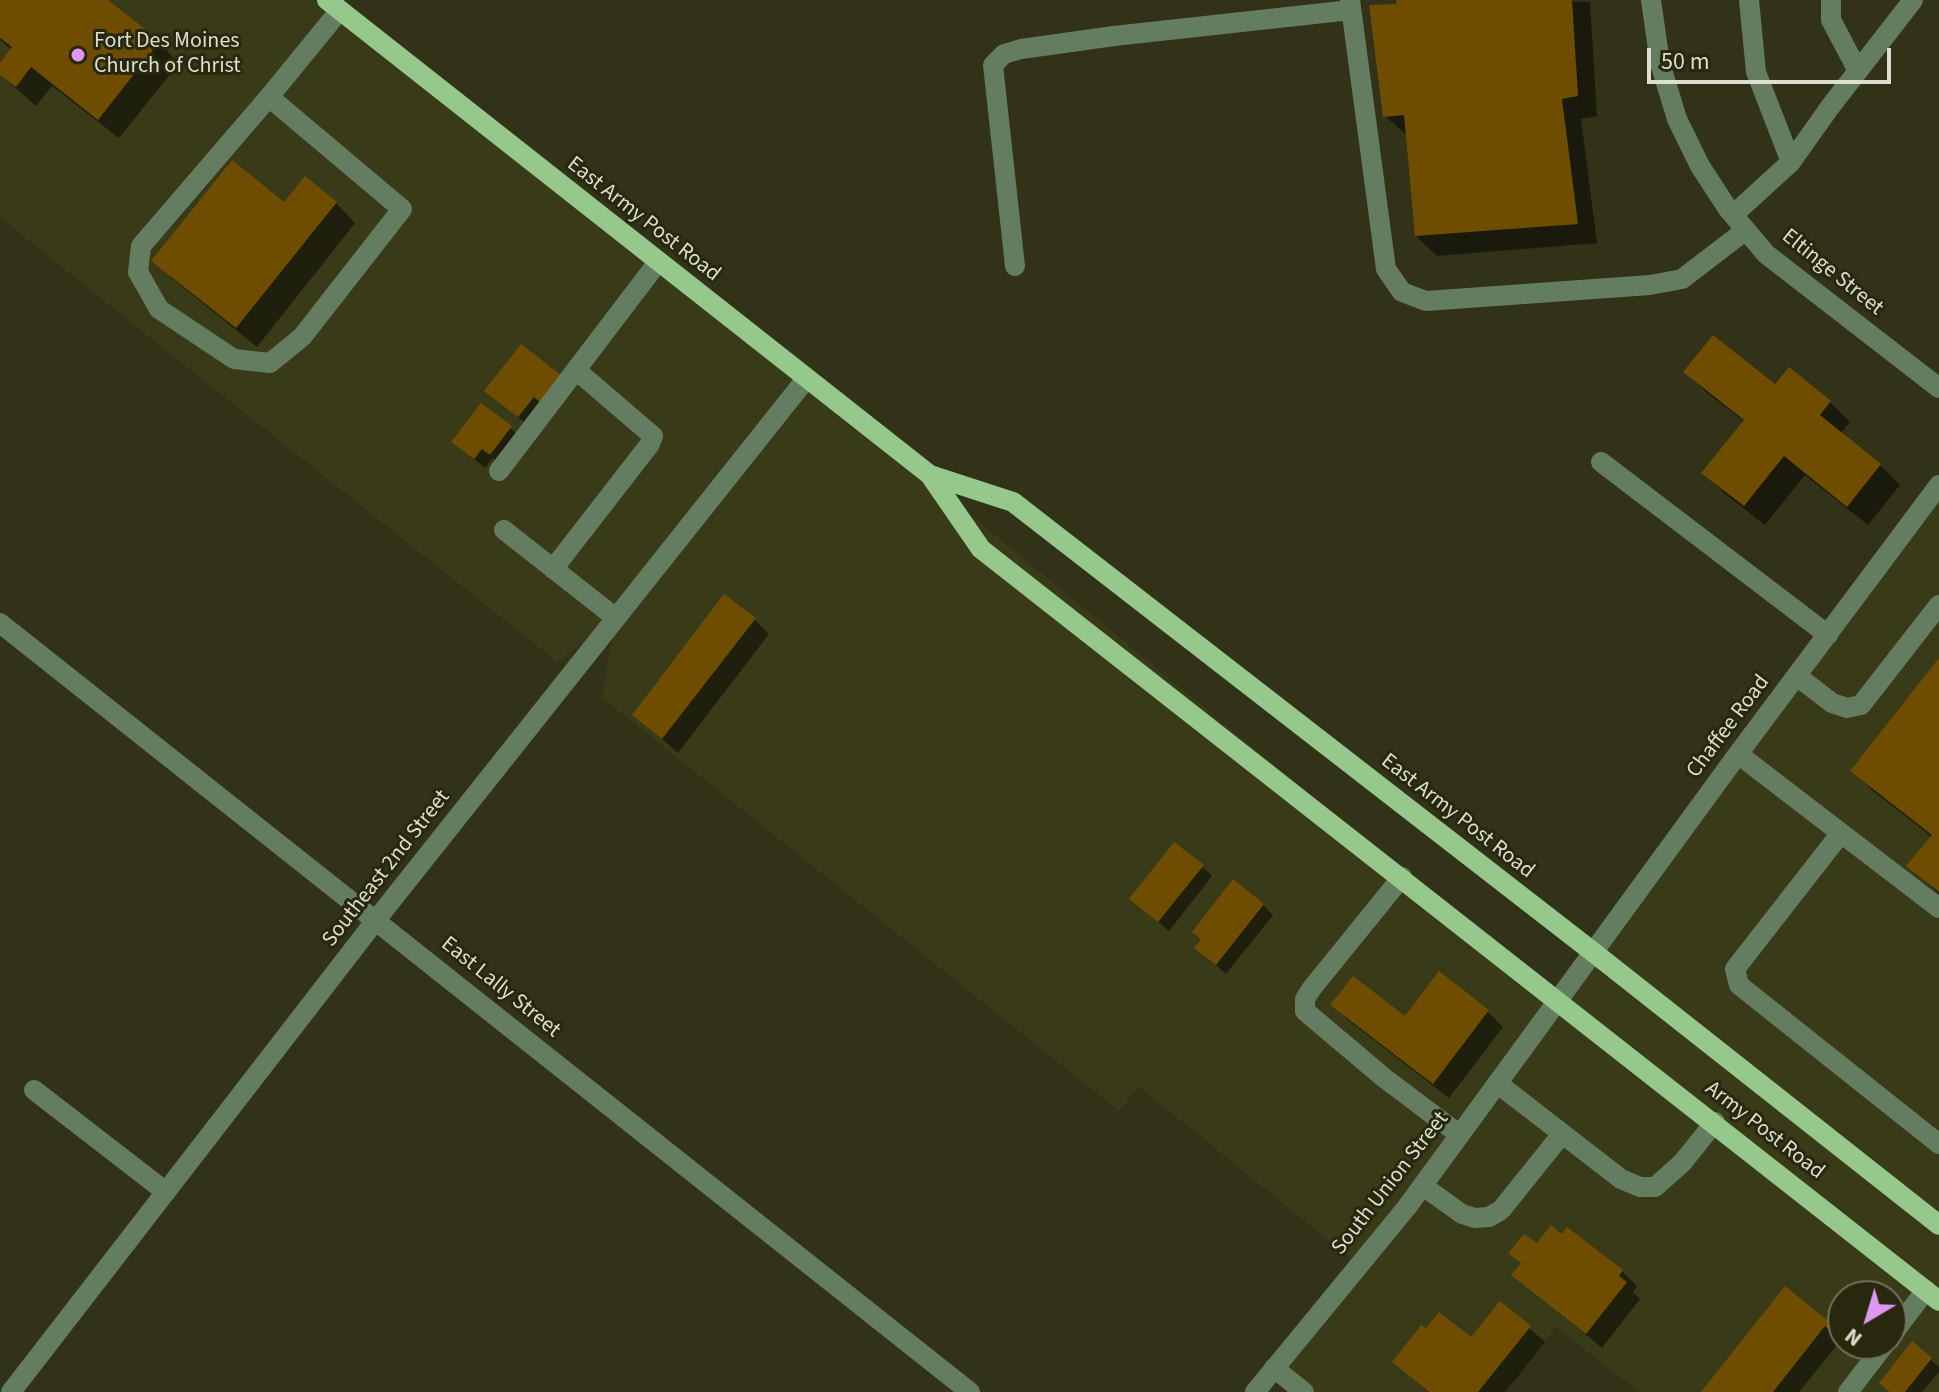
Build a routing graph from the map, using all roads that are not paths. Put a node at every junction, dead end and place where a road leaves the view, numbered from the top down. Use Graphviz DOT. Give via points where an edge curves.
graph roads {
  1 [pos="1651,0"];
  2 [pos="1749,0"];
  3 [pos="1831,0"];
  4 [pos="1913,0"];
  5 [pos="334,5"];
  6 [pos="1350,5"];
  7 [pos="1858,71"];
  8 [pos="269,97"];
  9 [pos="1791,162"];
  10 [pos="1739,223"];
  11 [pos="658,262"];
  12 [pos="1015,266"];
  13 [pos="576,370"];
  14 [pos="806,379"];
  15 [pos="1939,388"];
  16 [pos="1601,462"];
  17 [pos="499,471"];
  18 [pos="930,475"];
  19 [pos="1939,485"];
  20 [pos="1918,514"];
  21 [pos="1939,517"];
  22 [pos="504,530"];
  23 [pos="553,569"];
  24 [pos="1939,605"];
  25 [pos="616,618"];
  26 [pos="0,623"];
  27 [pos="1828,635"];
  28 [pos="1797,676"];
  29 [pos="1738,754"];
  30 [pos="1841,833"];
  31 [pos="1402,877"];
  32 [pos="1939,908"];
  33 [pos="376,920"];
  34 [pos="1593,952"];
  35 [pos="1558,999"];
  36 [pos="1497,1083"];
  37 [pos="34,1090"];
  38 [pos="1715,1122"];
  39 [pos="1562,1134"];
  40 [pos="1460,1135"];
  41 [pos="1939,1144"];
  42 [pos="1423,1186"];
  43 [pos="166,1192"];
  44 [pos="1939,1225"];
  45 [pos="1932,1295"];
  46 [pos="1907,1320"];
  47 [pos="1873,1360"];
  48 [pos="1274,1368"];
  49 [pos="11,1392"];
  50 [pos="970,1392"];
  51 [pos="1255,1392"];
  52 [pos="1304,1392"];
  53 [pos="1848,1392"];
  1 -- 10 [label="street, Eltinge Street" via="1660,63 1677,119 1700,166"];
  2 -- 9 [label="street" via="1756,72"];
  3 -- 7 [label="street" via="1831,20"];
  4 -- 7 [label="street"];
  5 -- 8 [label="street"];
  5 -- 11 [label="main road, East Army Post Road"];
  6 -- 10 [label="street" via="1386,269 1402,292 1426,301 1682,279"];
  6 -- 12 [label="street" via="1004,54 993,65"];
  7 -- 9 [label="street"];
  8 -- 8 [label="street" via="141,246 138,272 159,309 234,359 270,363 302,337 402,209"];
  9 -- 10 [label="street"];
  10 -- 15 [label="street, Eltinge Street" via="1766,254"];
  11 -- 13 [label="street"];
  11 -- 14 [label="main road, East Army Post Road"];
  13 -- 17 [label="street"];
  13 -- 23 [label="street" via="653,436"];
  14 -- 18 [label="main road, East Army Post Road"];
  14 -- 25 [label="street, Southeast 2nd Street"];
  16 -- 27 [label="street"];
  18 -- 31 [label="main road, East Army Post Road" via="981,549"];
  18 -- 34 [label="main road, East Army Post Road" via="1013,502"];
  19 -- 20 [label="street, Chaffee Road"];
  20 -- 21 [label="street"];
  20 -- 27 [label="street, Chaffee Road"];
  22 -- 23 [label="street"];
  23 -- 25 [label="street"];
  24 -- 28 [label="street" via="1861,705 1832,703"];
  25 -- 33 [label="street, Southeast 2nd Street"];
  26 -- 33 [label="street, East Lally Street"];
  27 -- 28 [label="street, Chaffee Road"];
  28 -- 29 [label="street, Chaffee Road"];
  29 -- 30 [label="street"];
  29 -- 34 [label="street, Chaffee Road"];
  30 -- 32 [label="street"];
  30 -- 41 [label="street" via="1735,969 1735,977"];
  31 -- 35 [label="main road, East Army Post Road"];
  31 -- 40 [label="street" via="1312,988 1305,1011"];
  33 -- 43 [label="street, Southeast 2nd Street"];
  33 -- 50 [label="street, East Lally Street"];
  34 -- 35 [label="street, Chaffee Road"];
  34 -- 44 [label="main road, East Army Post Road"];
  35 -- 36 [label="street, South Union Street"];
  35 -- 38 [label="main road, Army Post Road"];
  36 -- 39 [label="street"];
  36 -- 40 [label="street, South Union Street"];
  37 -- 43 [label="street"];
  38 -- 39 [label="street" via="1655,1187 1621,1179"];
  38 -- 45 [label="main road, Army Post Road"];
  39 -- 42 [label="street" via="1501,1210 1489,1217 1462,1214"];
  40 -- 42 [label="street, South Union Street"];
  42 -- 48 [label="street, South Union Street"];
  43 -- 49 [label="street, Southeast 2nd Street"];
  45 -- 46 [label="street"];
  47 -- 53 [label="street"];
  48 -- 51 [label="street, South Union Street"];
  48 -- 52 [label="street"];
}
